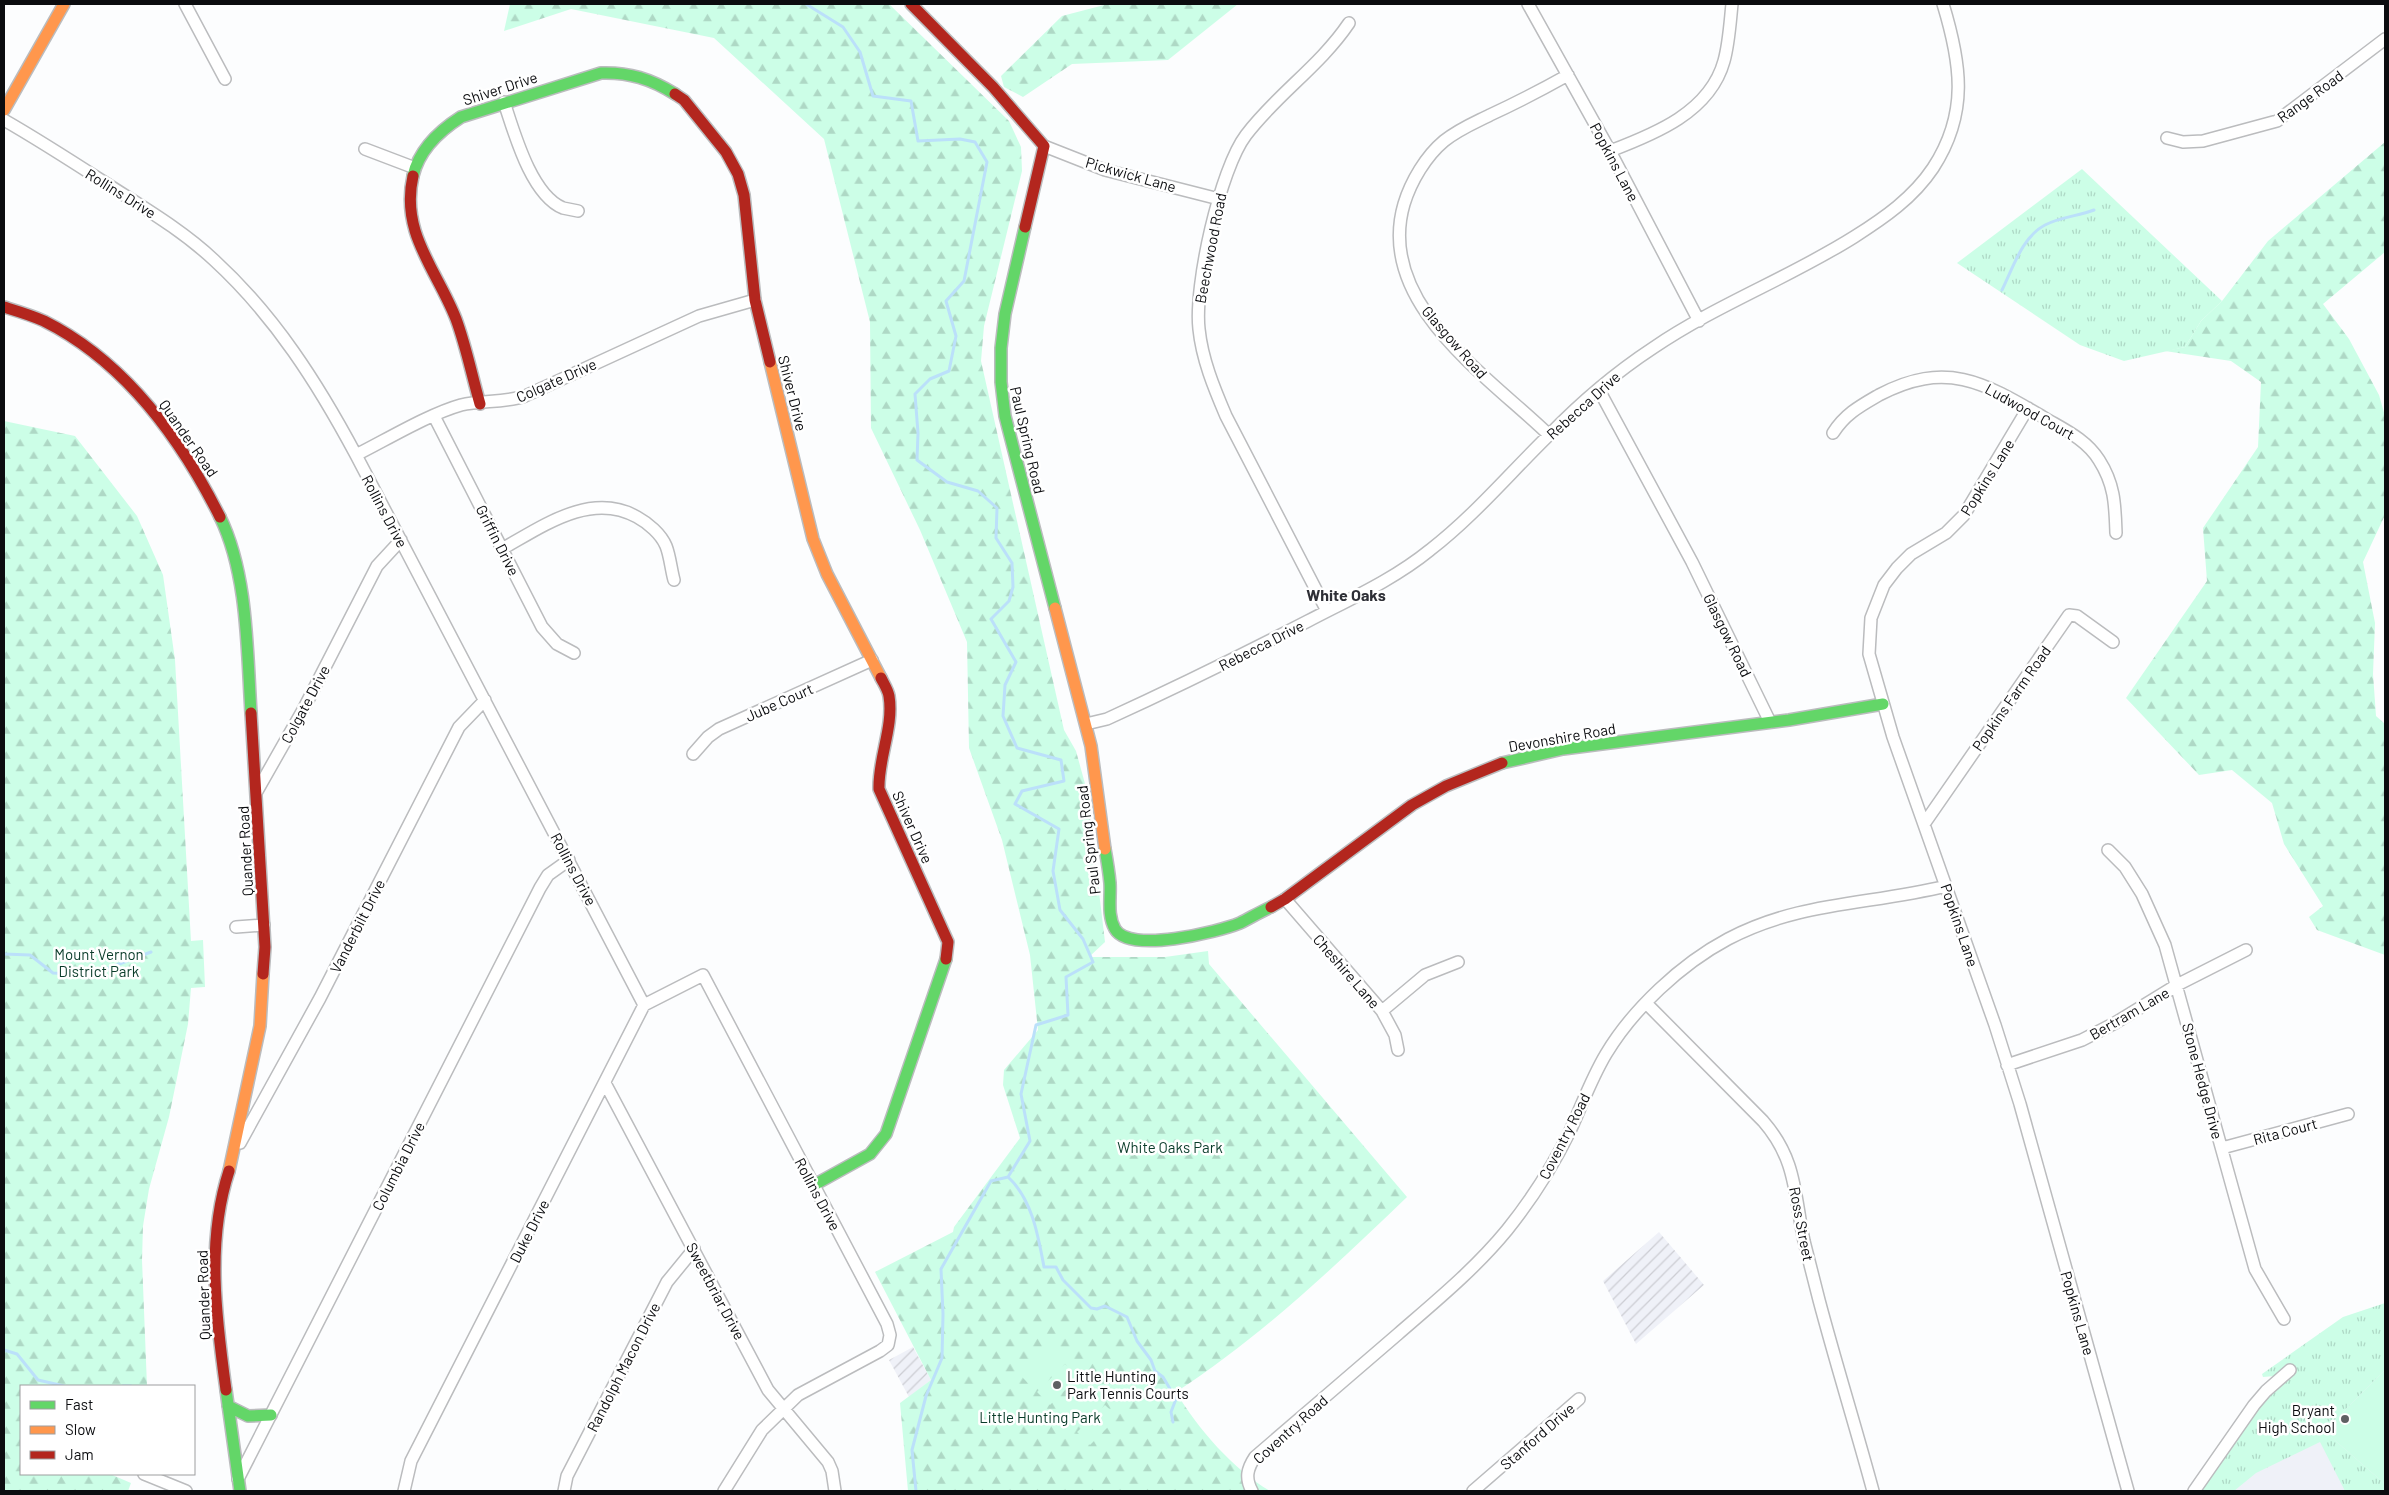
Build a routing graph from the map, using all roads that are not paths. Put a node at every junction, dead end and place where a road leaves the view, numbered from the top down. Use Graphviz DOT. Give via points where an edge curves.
graph roads {
  1 [pos="64,4"];
  2 [pos="185,4"];
  3 [pos="912,4"];
  4 [pos="1528,4"];
  5 [pos="1732,4"];
  6 [pos="1943,4"];
  7 [pos="1349,23"];
  8 [pos="2385,39"];
  9 [pos="1568,74"];
  10 [pos="225,79"];
  11 [pos="504,102"];
  12 [pos="4,110"];
  13 [pos="4,120"];
  14 [pos="2167,138"];
  15 [pos="1044,146"];
  16 [pos="365,150"];
  17 [pos="1610,151"];
  18 [pos="415,168"];
  19 [pos="1218,199"];
  20 [pos="578,211"];
  21 [pos="755,300"];
  22 [pos="4,307"];
  23 [pos="1699,321"];
  24 [pos="1599,390"];
  25 [pos="480,404"];
  26 [pos="2028,408"];
  27 [pos="434,416"];
  28 [pos="1834,433"];
  29 [pos="1549,435"];
  30 [pos="356,455"];
  31 [pos="2116,533"];
  32 [pos="401,540"];
  33 [pos="502,548"];
  34 [pos="674,580"];
  35 [pos="1327,611"];
  36 [pos="2113,642"];
  37 [pos="574,653"];
  38 [pos="872,660"];
  39 [pos="485,700"];
  40 [pos="1883,704"];
  41 [pos="1770,722"];
  42 [pos="1086,724"];
  43 [pos="693,754"];
  44 [pos="257,791"];
  45 [pos="1924,824"];
  46 [pos="2108,850"];
  47 [pos="569,860"];
  48 [pos="1946,886"];
  49 [pos="1285,899"];
  50 [pos="264,926"];
  51 [pos="236,927"];
  52 [pos="1115,930"];
  53 [pos="2246,950"];
  54 [pos="1458,962"];
  55 [pos="2177,985"];
  56 [pos="1647,1004"];
  57 [pos="644,1005"];
  58 [pos="1382,1011"];
  59 [pos="1398,1050"];
  60 [pos="2007,1065"];
  61 [pos="605,1082"];
  62 [pos="2348,1114"];
  63 [pos="2222,1148"];
  64 [pos="234,1156"];
  65 [pos="814,1185"];
  66 [pos="694,1249"];
  67 [pos="2284,1319"];
  68 [pos="2290,1370"];
  69 [pos="1579,1400"];
  70 [pos="228,1406"];
  71 [pos="783,1409"];
  72 [pos="270,1415"];
  73 [pos="146,1475"];
  74 [pos="239,1486"];
  75 [pos="186,1491"];
  76 [pos="404,1491"];
  77 [pos="564,1491"];
  78 [pos="724,1491"];
  79 [pos="835,1491"];
  80 [pos="1252,1491"];
  81 [pos="1473,1491"];
  82 [pos="1874,1491"];
  83 [pos="2128,1491"];
  84 [pos="2194,1491"];
  1 -- 12 [label="street"];
  2 -- 10 [label="street"];
  3 -- 15 [label="street" via="993,87"];
  4 -- 9 [label="street, Popkins Lane"];
  5 -- 17 [label="street" via="1724,60 1706,95 1689,112 1663,129"];
  6 -- 23 [label="street, Rebecca Drive" via="1957,56 1958,98 1945,146 1923,181 1896,208 1837,248"];
  7 -- 19 [label="street, Beechwood Road" via="1325,55 1260,117 1245,136 1230,161"];
  8 -- 14 [label="street, Range Road" via="2277,121 2203,141 2183,142"];
  9 -- 17 [label="street, Popkins Lane"];
  9 -- 29 [label="street, Glasgow Road" via="1463,127 1443,142 1411,186 1399,238 1407,278 1429,316 1480,373"];
  11 -- 18 [label="street, Shiver Drive" via="460,117 445,127 431,141"];
  11 -- 20 [label="street" via="521,151 539,184 559,205"];
  11 -- 21 [label="street, Shiver Drive" via="589,75 611,72 648,78 680,96 726,152 738,174 744,195"];
  13 -- 30 [label="street, Rollins Drive" via="162,219 215,261 252,299 292,350 326,400"];
  15 -- 19 [label="street, Pickwick Lane" via="1105,170"];
  15 -- 42 [label="street, Paul Spring Road" via="1004,325 1000,384 1005,416"];
  16 -- 18 [label="street"];
  17 -- 23 [label="street, Popkins Lane"];
  18 -- 25 [label="street, Shiver Drive" via="410,190 412,225 456,319"];
  19 -- 35 [label="street, Beechwood Road" via="1199,300 1204,358 1226,416"];
  21 -- 25 [label="street, Colgate Drive" via="699,316 526,396"];
  21 -- 38 [label="street, Shiver Drive" via="813,540"];
  22 -- 44 [label="street, Quander Road" via="42,320 66,333 116,372 163,423 207,490 225,527 238,572 244,609"];
  23 -- 24 [label="street, Rebecca Drive" via="1649,350"];
  24 -- 29 [label="street, Rebecca Drive"];
  24 -- 41 [label="street, Glasgow Road" via="1692,562"];
  25 -- 27 [label="street, Colgate Drive" via="461,405"];
  26 -- 28 [label="street, Ludwood Court" via="1975,381 1925,378 1894,388 1856,408 1841,421"];
  26 -- 31 [label="street, Ludwood Court" via="2077,437 2099,460 2115,496"];
  26 -- 40 [label="street, Popkins Lane" via="1964,515 1946,533 1911,554 1879,594 1871,618 1868,643"];
  27 -- 30 [label="street, Colgate Drive"];
  27 -- 33 [label="street, Griffin Drive"];
  29 -- 35 [label="street, Rebecca Drive" via="1472,514 1432,549 1388,580"];
  30 -- 32 [label="street, Rollins Drive"];
  32 -- 39 [label="street, Rollins Drive"];
  32 -- 44 [label="street, Colgate Drive" via="377,566"];
  33 -- 34 [label="street" via="578,510 613,508 644,520 662,540"];
  33 -- 37 [label="street, Griffin Drive" via="546,632 557,644"];
  35 -- 42 [label="street, Rebecca Drive" via="1150,699 1107,719"];
  36 -- 45 [label="street, Popkins Farm Road" via="2077,616 2069,615"];
  38 -- 43 [label="street, Jube Court" via="719,729"];
  38 -- 65 [label="street, Shiver Drive" via="891,704 890,724 878,762 880,789 945,933 948,959 886,1134 870,1154"];
  39 -- 47 [label="street, Rollins Drive"];
  39 -- 64 [label="street, Vanderbilt Drive" via="459,727 320,998"];
  40 -- 41 [label="street, Devonshire Road"];
  40 -- 45 [label="street, Popkins Lane"];
  41 -- 49 [label="street, Devonshire Road" via="1563,749 1479,771 1412,805"];
  42 -- 52 [label="street, Paul Spring Road" via="1110,885 1110,916"];
  44 -- 50 [label="street, Quander Road"];
  45 -- 48 [label="street, Popkins Lane"];
  46 -- 55 [label="street, Stone Hedge Drive" via="2125,867 2152,913"];
  47 -- 57 [label="street, Rollins Drive"];
  47 -- 72 [label="street, Columbia Drive" via="548,875 540,888"];
  48 -- 56 [label="street, Coventry Road" via="1898,897 1807,909 1764,923 1697,958"];
  48 -- 60 [label="street, Popkins Lane"];
  49 -- 52 [label="street, Devonshire Road" via="1239,923 1199,935 1144,940 1128,938"];
  49 -- 58 [label="street, Cheshire Lane"];
  50 -- 51 [label="street"];
  50 -- 64 [label="street, Quander Road" via="260,1026"];
  53 -- 55 [label="street, Bertram Lane"];
  54 -- 58 [label="street" via="1425,975"];
  55 -- 60 [label="street, Bertram Lane" via="2082,1040"];
  55 -- 63 [label="street, Stone Hedge Drive"];
  56 -- 80 [label="street, Coventry Road" via="1607,1053 1554,1160 1507,1230 1458,1282 1255,1457 1247,1473"];
  56 -- 82 [label="street, Ross Street" via="1763,1121 1785,1152 1828,1334"];
  57 -- 61 [label="street, Duke Drive"];
  57 -- 65 [label="street, Rollins Drive" via="703,975"];
  58 -- 59 [label="street, Cheshire Lane" via="1395,1035"];
  60 -- 83 [label="street, Popkins Lane"];
  61 -- 66 [label="street, Sweetbriar Drive"];
  61 -- 76 [label="street, Duke Drive" via="412,1461"];
  62 -- 63 [label="street, Rita Court"];
  63 -- 67 [label="street, Stone Hedge Drive" via="2256,1269"];
  64 -- 70 [label="street, Quander Road" via="220,1210 215,1278"];
  65 -- 71 [label="street, Rollins Drive" via="890,1335 888,1345 803,1392"];
  66 -- 71 [label="street, Sweetbriar Drive" via="768,1390"];
  66 -- 77 [label="street, Randolph Macon Drive" via="666,1282 567,1476"];
  68 -- 84 [label="street" via="2254,1405"];
  69 -- 81 [label="street, Stanford Drive"];
  70 -- 72 [label="street" via="242,1416"];
  70 -- 74 [label="street, Quander Road"];
  71 -- 78 [label="street, Rollins Drive" via="762,1430"];
  71 -- 79 [label="street, Sweetbriar Drive" via="828,1462"];
  72 -- 74 [label="street, Columbia Drive"];
  73 -- 75 [label="street"];
}
